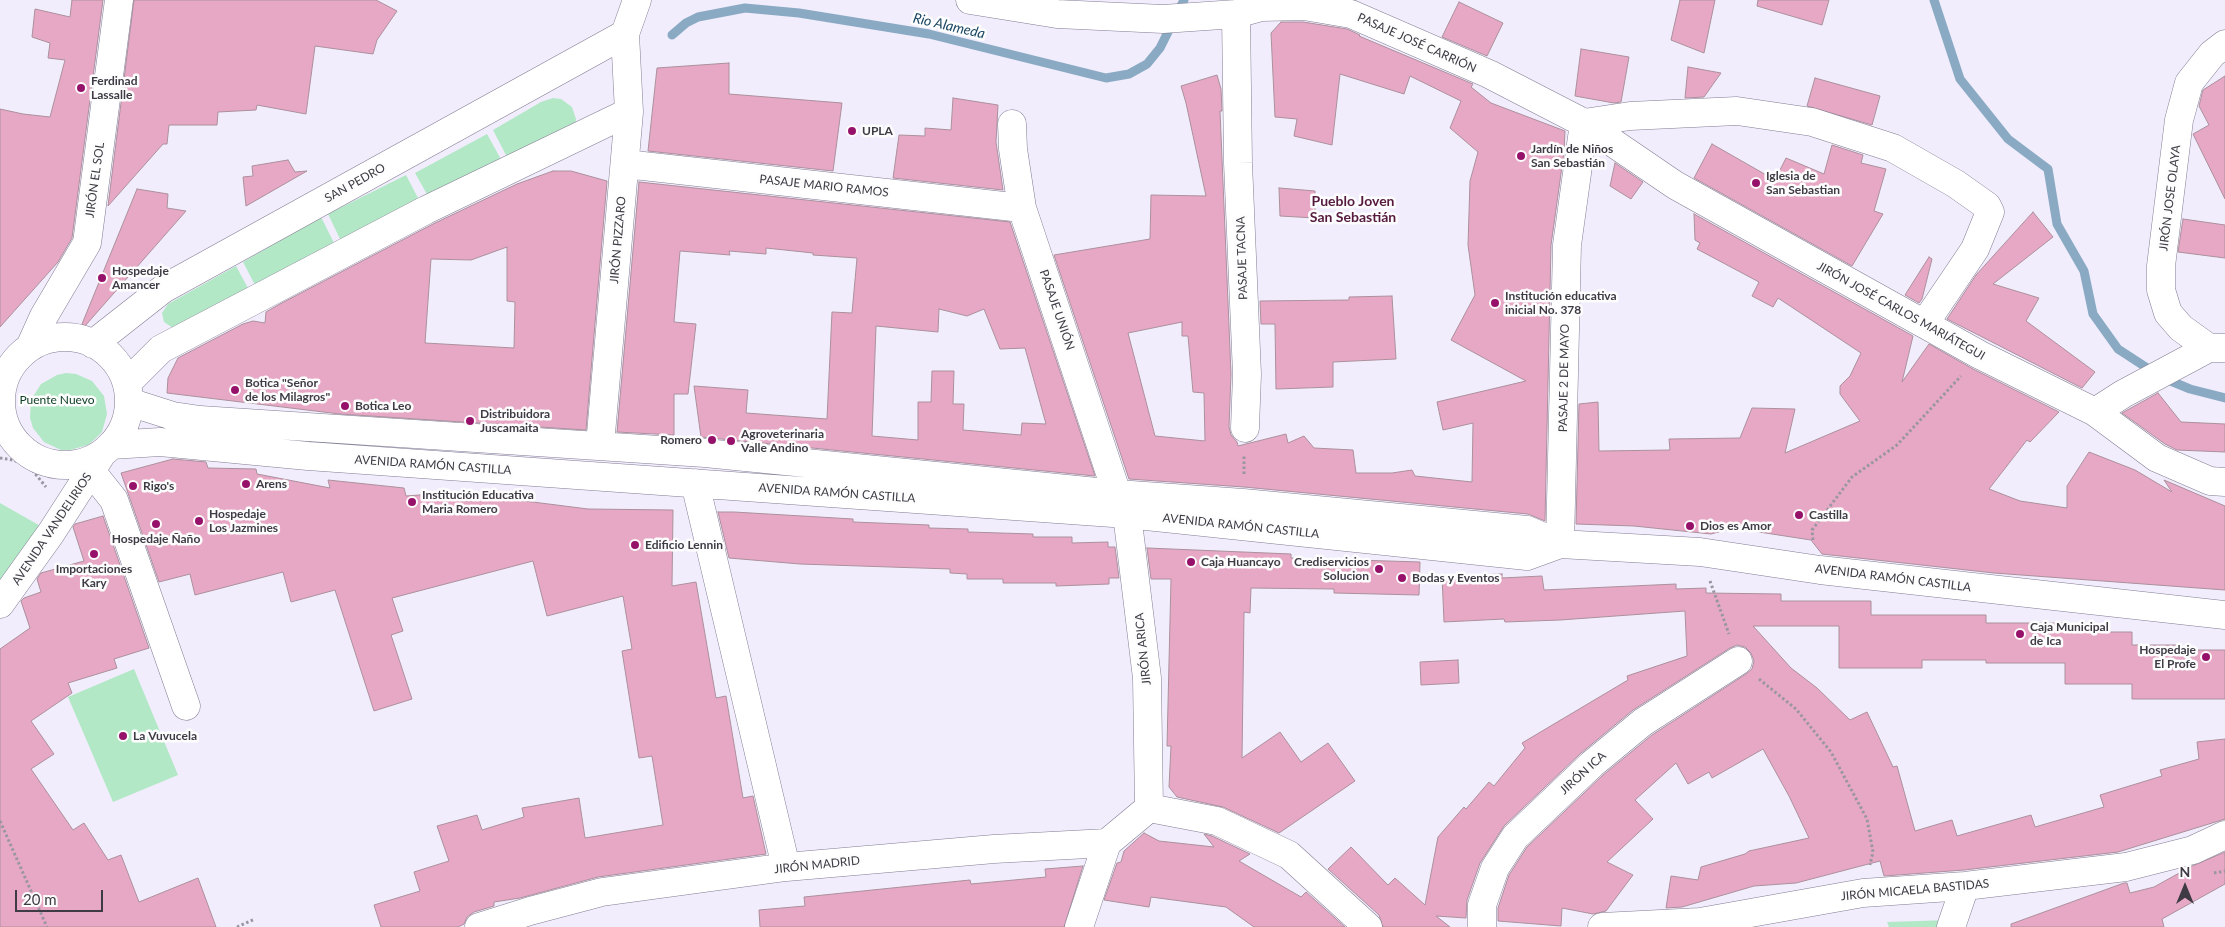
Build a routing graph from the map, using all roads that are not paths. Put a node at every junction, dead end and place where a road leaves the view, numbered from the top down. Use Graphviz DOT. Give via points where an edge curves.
graph roads {
  1 [pos="119,0"];
  2 [pos="637,0"];
  3 [pos="970,0"];
  4 [pos="1236,14"];
  5 [pos="625,34"];
  6 [pos="2225,44"];
  7 [pos="629,112"];
  8 [pos="1584,123"];
  9 [pos="1012,124"];
  10 [pos="625,164"];
  11 [pos="1022,208"];
  12 [pos="1925,324"];
  13 [pos="93,344"];
  14 [pos="30,347"];
  15 [pos="2217,348"];
  16 [pos="128,393"];
  17 [pos="0,397"];
  18 [pos="2095,412"];
  19 [pos="1245,428"];
  20 [pos="600,445"];
  21 [pos="102,456"];
  22 [pos="2225,482"];
  23 [pos="694,483"];
  24 [pos="1122,504"];
  25 [pos="1560,544"];
  26 [pos="0,604"];
  27 [pos="2225,616"];
  28 [pos="1738,661"];
  29 [pos="186,706"];
  30 [pos="1149,808"];
  31 [pos="2225,835"];
  32 [pos="1107,843"];
  33 [pos="786,867"];
  34 [pos="1965,886"];
  35 [pos="479,927"];
  36 [pos="1079,927"];
  37 [pos="1368,927"];
  38 [pos="1482,927"];
  39 [pos="1602,927"];
  40 [pos="1951,927"];
  1 -- 14 [label="street, JIRÓN EL SOL" via="87,242"];
  2 -- 5 [label="street"];
  3 -- 4 [label="street, PASAJE JOSÉ CARRIÓN" via="1057,14 1163,20"];
  4 -- 8 [label="street, PASAJE JOSÉ CARRIÓN" via="1261,8 1304,6 1351,14 1489,74"];
  4 -- 19 [label="street, PASAJE TACNA" via="1238,163 1247,374"];
  5 -- 7 [label="street, JIRÓN PIZZARO"];
  5 -- 13 [label="street, SAN PEDRO" via="163,289"];
  6 -- 15 [label="street, JIRÓN JOSE OLAYA" via="2212,54 2189,83 2179,120 2161,266 2161,290 2168,313 2181,328"];
  7 -- 10 [label="street, JIRÓN PIZZARO"];
  7 -- 16 [label="street" via="426,210 160,348"];
  8 -- 12 [label="street, JIRÓN JOSÉ CARLOS MARIÁTEGUI" via="1675,185"];
  8 -- 12 [label="street" via="1630,116 1737,110 1812,122 1893,148 1956,184 1987,206 1990,212 1975,249"];
  8 -- 25 [label="street, PASAJE 2 DE MAYO" via="1567,245"];
  9 -- 11 [label="street, PASAJE UNIÓN"];
  10 -- 11 [label="street, PASAJE MARIO RAMOS"];
  10 -- 20 [label="street, JIRÓN PIZZARO"];
  11 -- 24 [label="street, PASAJE UNIÓN"];
  12 -- 18 [label="street, JIRÓN JOSÉ CARLOS MARIÁTEGUI"];
  13 -- 14 [label="street" via="72,338 50,338"];
  13 -- 16 [label="street" via="108,353 119,367"];
  14 -- 17 [label="street" via="12,364"];
  15 -- 18 [label="street" via="2182,361"];
  16 -- 20 [label="street, AVENIDA RAMÓN CASTILLA" via="173,416 200,420"];
  16 -- 21 [label="street" via="121,432"];
  17 -- 21 [label="street" via="4,424 24,451 54,464 71,465"];
  18 -- 22 [label="street, JIRÓN JOSÉ CARLOS MARIÁTEGUI" via="2157,458 2210,480"];
  20 -- 24 [label="street, AVENIDA RAMÓN CASTILLA" via="715,454"];
  21 -- 23 [label="street, AVENIDA RAMÓN CASTILLA" via="160,442 308,456"];
  21 -- 26 [label="street, AVENIDA VANDELIRIOS" via="52,533"];
  21 -- 29 [label="street" via="114,500"];
  23 -- 24 [label="street, AVENIDA RAMÓN CASTILLA"];
  23 -- 33 [label="street"];
  24 -- 25 [label="street, AVENIDA RAMÓN CASTILLA" via="1243,503 1527,530"];
  24 -- 25 [label="street, AVENIDA RAMÓN CASTILLA" via="1527,556"];
  24 -- 30 [label="street, JIRÓN ARICA" via="1147,678"];
  25 -- 27 [label="street, AVENIDA RAMÓN CASTILLA" via="1700,552 1820,570"];
  28 -- 38 [label="street, JIRÓN ICA" via="1642,722 1515,837 1495,868 1482,904"];
  30 -- 32 [label="street"];
  30 -- 37 [label="street" via="1217,821 1289,855"];
  31 -- 34 [label="street, JIRÓN MICAELA BASTIDAS" via="2194,850 2126,867"];
  32 -- 33 [label="street, JIRÓN MADRID"];
  32 -- 36 [label="street"];
  33 -- 35 [label="street, JIRÓN MADRID" via="602,892"];
  34 -- 39 [label="street, JIRÓN MICAELA BASTIDAS" via="1862,893 1700,922"];
  34 -- 40 [label="street"];
}
